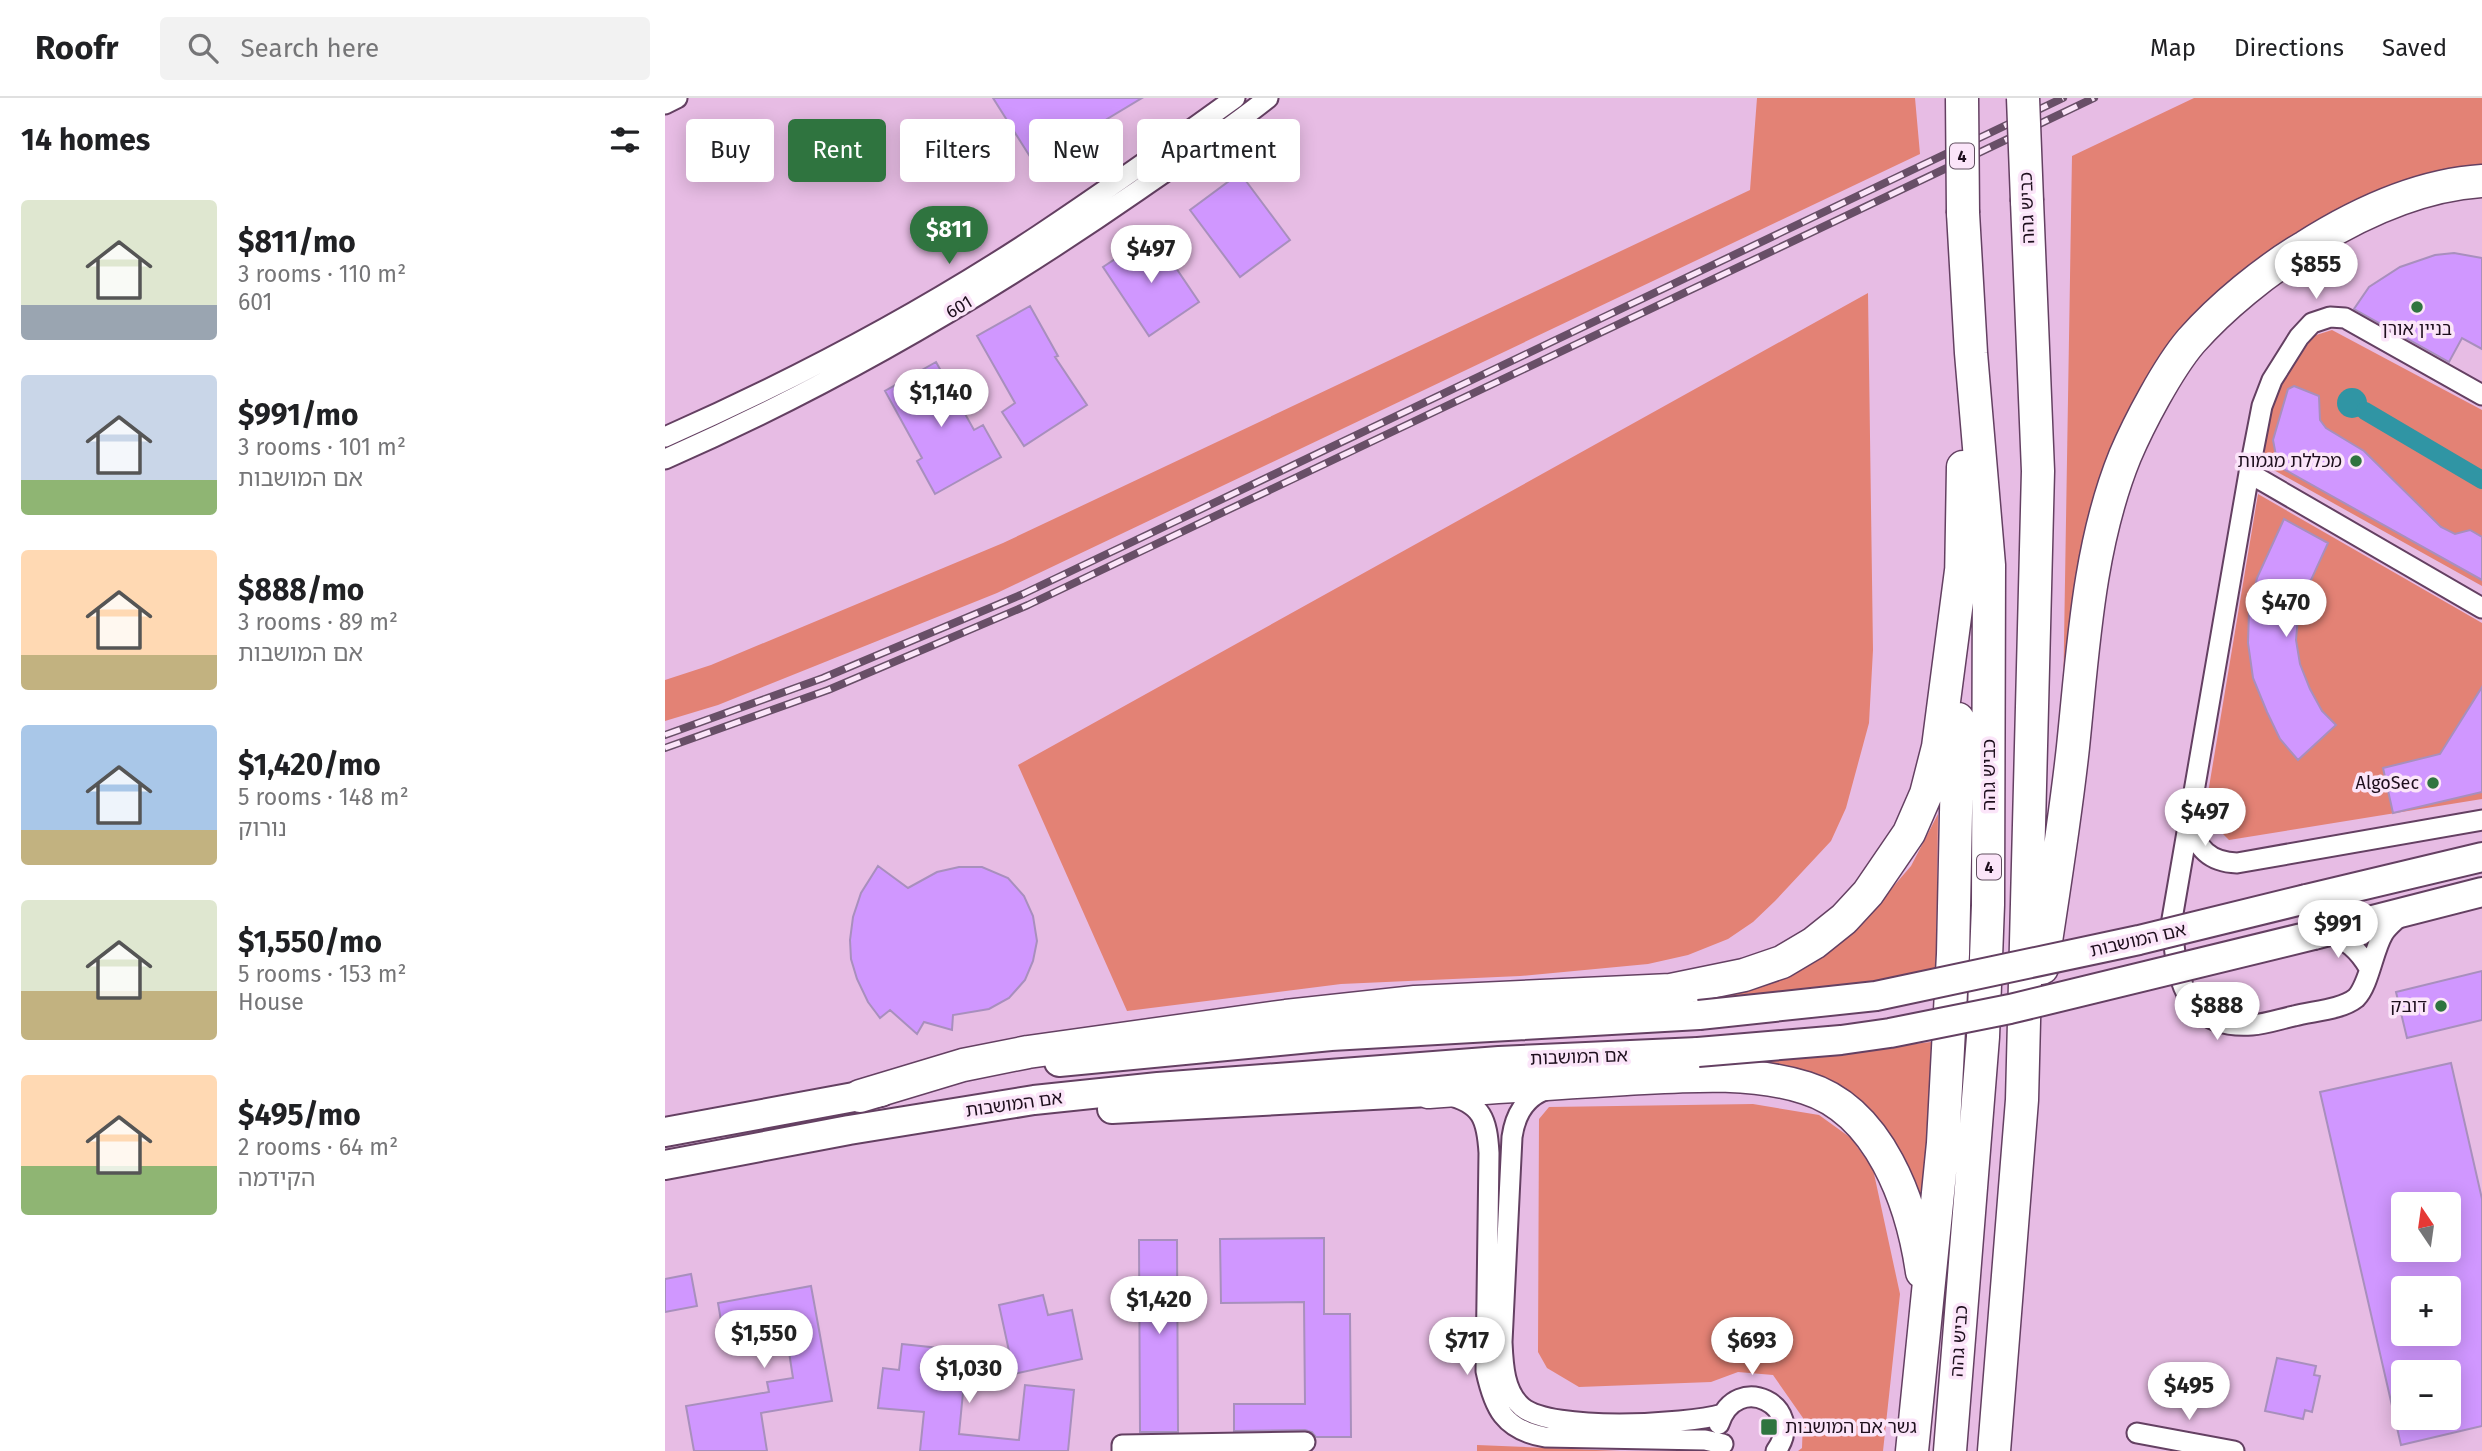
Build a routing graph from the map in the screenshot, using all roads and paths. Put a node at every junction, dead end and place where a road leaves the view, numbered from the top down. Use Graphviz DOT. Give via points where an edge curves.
graph roads {
  1 [pos="677,98"];
  2 [pos="1235,98"];
  3 [pos="1268,98"];
  4 [pos="1962,98"];
  5 [pos="2023,98"];
  6 [pos="665,104"];
  7 [pos="2482,181"];
  8 [pos="1966,284"];
  9 [pos="2482,395"];
  10 [pos="665,437"];
  11 [pos="665,459"];
  12 [pos="2249,473"];
  13 [pos="1962,564"];
  14 [pos="2482,608"];
  15 [pos="2190,819"];
  16 [pos="2482,820"];
  17 [pos="2482,857"];
  18 [pos="2237,863"];
  19 [pos="2180,874"];
  20 [pos="2482,892"];
  21 [pos="2404,912"];
  22 [pos="2321,933"];
  23 [pos="2369,968"];
  24 [pos="1569,1083"];
  25 [pos="1429,1091"];
  26 [pos="860,1096"];
  27 [pos="2022,1100"];
  28 [pos="983,1108"];
  29 [pos="665,1132"];
  30 [pos="665,1165"];
  31 [pos="1926,1305"];
  32 [pos="1723,1414"];
  33 [pos="2137,1433"];
  34 [pos="1305,1442"];
  35 [pos="1725,1447"];
  36 [pos="1122,1451"];
  37 [pos="1776,1451"];
  38 [pos="1912,1451"];
  39 [pos="1950,1451"];
  40 [pos="1994,1451"];
  41 [pos="2234,1451"];
  1 -- 6 [label="street"];
  2 -- 10 [label="street, 601" via="1037,236 953,288 803,371"];
  3 -- 11 [label="street, 601" via="1048,253 963,305 812,389"];
  4 -- 8 [label="highway, כביש גהה / 4, bridge"];
  5 -- 27 [label="highway, כביש גהה, bridge" via="2038,471"];
  7 -- 27 [label="highway" via="2437,189 2378,209 2283,260 2190,342 2154,397 2125,456 2094,573 2066,813"];
  8 -- 13 [label="highway"];
  8 -- 39 [label="highway, כביש גהה / 4" via="1989,565 1988,905 1983,1037"];
  9 -- 12 [label="street" via="2344,317 2312,323 2273,380 2262,406"];
  12 -- 14 [label="street"];
  12 -- 15 [label="street"];
  13 -- 26 [label="highway" via="1938,747 1926,794 1909,833 1868,894 1844,919 1782,962 1671,990 1415,1003 1028,1052 963,1065"];
  13 -- 31 [label="highway" via="1952,967 1943,1143"];
  15 -- 18 [label="street" via="2207,856"];
  15 -- 19 [label="street"];
  16 -- 18 [label="street"];
  17 -- 26 [label="main road, אם המושבות, bridge" via="2139,940 1876,996 1699,1015 1386,1032 1196,1048 1036,1065"];
  18 -- 19 [label="street"];
  19 -- 23 [label="street" via="2172,919 2174,953 2190,1002 2213,1020 2254,1025 2341,1005 2356,998"];
  20 -- 21 [label="main road, אם המושבות"];
  21 -- 22 [label="main road, אם המושבות"];
  21 -- 23 [label="street" via="2384,931"];
  22 -- 23 [label="street" via="2348,941"];
  22 -- 28 [label="main road, אם המושבות, bridge" via="2022,1006 1890,1033 1698,1052 1308,1074"];
  24 -- 25 [label="highway"];
  24 -- 31 [label="highway" via="1730,1077 1789,1084 1833,1102 1875,1139 1889,1161 1920,1255"];
  24 -- 32 [label="street" via="1531,1097 1514,1119 1502,1342 1503,1366 1513,1397 1532,1414 1571,1422 1686,1422"];
  25 -- 28 [label="main road" via="1085,1110"];
  25 -- 35 [label="street" via="1464,1100 1475,1107 1486,1127 1486,1371 1502,1415 1528,1434 1545,1437 1705,1440"];
  26 -- 29 [label="main road, אם המושבות"];
  27 -- 40 [label="highway, כביש גהה"];
  28 -- 30 [label="main road, אם המושבות"];
  31 -- 38 [label="highway"];
  32 -- 35 [label="street" via="1719,1434"];
  32 -- 37 [label="street" via="1737,1400 1767,1400 1784,1424"];
  33 -- 41 [label="street"];
  34 -- 36 [label="street" via="1122,1445"];
}
